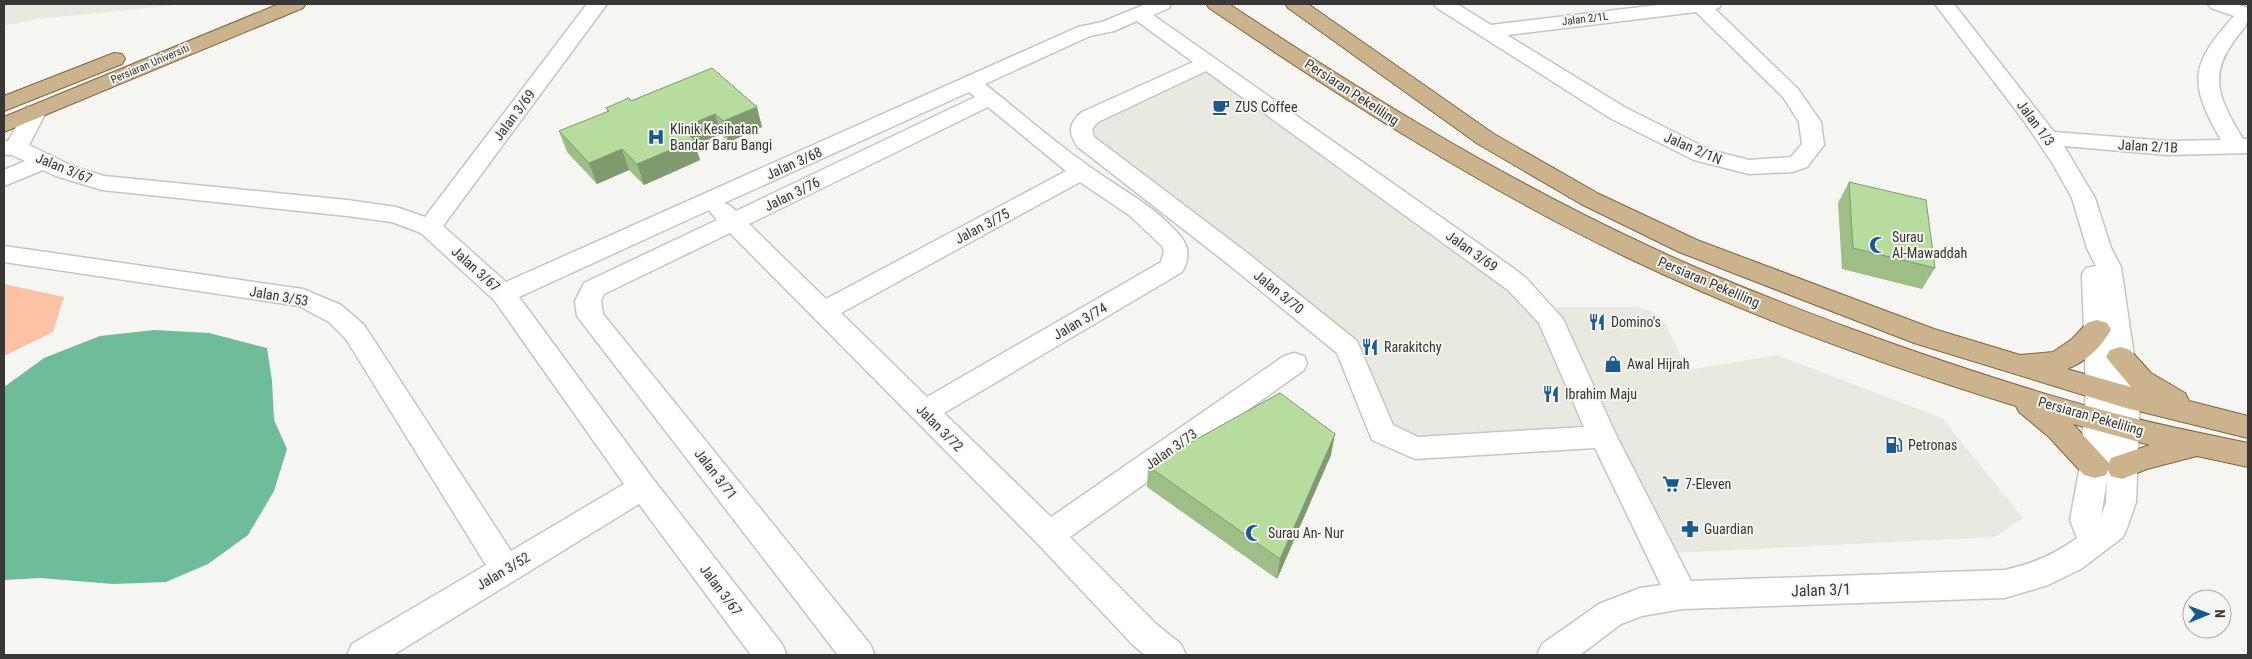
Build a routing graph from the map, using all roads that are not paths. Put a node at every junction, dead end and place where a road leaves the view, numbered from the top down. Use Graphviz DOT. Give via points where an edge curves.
graph roads {
  1 [pos="251,4"];
  2 [pos="296,4"];
  3 [pos="597,4"];
  4 [pos="1162,4"];
  5 [pos="1216,4"];
  6 [pos="1295,4"];
  7 [pos="1444,4"];
  8 [pos="1699,4"];
  9 [pos="1712,4"];
  10 [pos="1944,4"];
  11 [pos="2218,4"];
  12 [pos="1134,6"];
  13 [pos="2247,14"];
  14 [pos="1085,31"];
  15 [pos="1488,31"];
  16 [pos="1207,63"];
  17 [pos="971,84"];
  18 [pos="990,98"];
  19 [pos="4,104"];
  20 [pos="34,112"];
  21 [pos="4,125"];
  22 [pos="2049,138"];
  23 [pos="2242,146"];
  24 [pos="10,148"];
  25 [pos="43,161"];
  26 [pos="1082,172"];
  27 [pos="4,179"];
  28 [pos="712,200"];
  29 [pos="732,223"];
  30 [pos="430,227"];
  31 [pos="4,254"];
  32 [pos="2101,256"];
  33 [pos="593,289"];
  34 [pos="503,294"];
  35 [pos="822,312"];
  36 [pos="2096,330"];
  37 [pos="2120,357"];
  38 [pos="1294,363"];
  39 [pos="2010,363"];
  40 [pos="2113,393"];
  41 [pos="2017,395"];
  42 [pos="924,412"];
  43 [pos="2112,423"];
  44 [pos="2248,427"];
  45 [pos="2202,431"];
  46 [pos="1603,437"];
  47 [pos="2248,455"];
  48 [pos="2109,466"];
  49 [pos="643,487"];
  50 [pos="1049,535"];
  51 [pos="506,570"];
  52 [pos="1682,595"];
  53 [pos="364,655"];
  54 [pos="770,655"];
  55 [pos="858,655"];
  56 [pos="1169,655"];
  57 [pos="1554,655"];
  1 -- 19 [label="main road, Persiaran Universiti"];
  2 -- 20 [label="main road, Persiaran Universiti"];
  3 -- 30 [label="street, Jalan 3/69"];
  4 -- 12 [label="street, Jalan 3/68"];
  5 -- 41 [label="main road, Persiaran Pekeliling" via="1390,118 1489,175 1651,257 1721,289 1834,332"];
  6 -- 39 [label="main road, Persiaran Pekeliling" via="1486,139 1590,199 1718,258 1924,336"];
  7 -- 15 [label="street, Jalan 2/1N"];
  8 -- 9 [label="street, Jalan 2/1L"];
  8 -- 15 [label="street, Jalan 2/1L"];
  8 -- 15 [label="street, Jalan 2/1N" via="1791,93 1810,122 1813,145 1799,162 1749,167 1702,155 1618,113"];
  10 -- 22 [label="street, Jalan 1/3"];
  11 -- 13 [label="street"];
  12 -- 14 [label="street, Jalan 3/68" via="1107,26"];
  12 -- 16 [label="street, Jalan 3/69"];
  13 -- 23 [label="street" via="2221,41 2210,59 2206,80 2215,110"];
  14 -- 17 [label="street, Jalan 3/68"];
  16 -- 46 [label="street, Jalan 3/69" via="1517,284 1550,319"];
  16 -- 46 [label="street, Jalan 3/70" via="1090,117 1080,128 1080,135 1348,348 1382,432 1415,448"];
  17 -- 18 [label="street"];
  17 -- 28 [label="street, Jalan 3/68"];
  18 -- 26 [label="street"];
  18 -- 29 [label="street, Jalan 3/76"];
  20 -- 21 [label="main road, Persiaran Universiti"];
  20 -- 24 [label="street"];
  22 -- 23 [label="street, Jalan 2/1B" via="2168,148"];
  22 -- 32 [label="street, Jalan 1/3" via="2081,191"];
  24 -- 25 [label="street, Jalan 3/67"];
  25 -- 27 [label="street"];
  25 -- 30 [label="street, Jalan 3/67" via="102,183 396,215"];
  26 -- 35 [label="street, Jalan 3/75"];
  26 -- 42 [label="street, Jalan 3/74" via="1137,210 1172,242 1176,251 1174,266"];
  28 -- 29 [label="street, Jalan 3/72"];
  28 -- 34 [label="street, Jalan 3/68"];
  29 -- 33 [label="street, Jalan 3/76"];
  29 -- 35 [label="street, Jalan 3/72"];
  30 -- 34 [label="street, Jalan 3/67"];
  31 -- 51 [label="street, Jalan 3/53" via="303,298 331,310 355,332"];
  32 -- 36 [label="street" via="2094,263"];
  32 -- 37 [label="street, Jalan 1/3" via="2109,267"];
  33 -- 55 [label="street, Jalan 3/71" via="588,300 590,316"];
  34 -- 49 [label="street, Jalan 3/67"];
  35 -- 42 [label="street, Jalan 3/72"];
  36 -- 39 [label="main road" via="2076,353 2057,361"];
  36 -- 40 [label="street"];
  37 -- 40 [label="street, Jalan 1/3"];
  37 -- 45 [label="main road" via="2141,380"];
  38 -- 50 [label="street, Jalan 3/73"];
  39 -- 40 [label="main road, Persiaran Pekeliling"];
  40 -- 43 [label="street, Jalan 3/1"];
  40 -- 45 [label="main road, Persiaran Pekeliling"];
  41 -- 43 [label="main road, Persiaran Pekeliling"];
  41 -- 48 [label="main road"];
  42 -- 50 [label="street, Jalan 3/72"];
  43 -- 45 [label="main road, Persiaran Pekeliling"];
  43 -- 48 [label="street, Jalan 3/1"];
  44 -- 45 [label="main road, Persiaran Pekeliling"];
  45 -- 47 [label="main road, Persiaran Pekeliling"];
  45 -- 48 [label="main road" via="2148,456"];
  46 -- 52 [label="street, Jalan 3/69"];
  48 -- 52 [label="street, Jalan 3/1" via="2121,502 2112,528 2070,560 2037,576 2004,584"];
  49 -- 51 [label="street, Jalan 3/52"];
  49 -- 54 [label="street, Jalan 3/67"];
  50 -- 56 [label="street, Jalan 3/72" via="1144,634"];
  51 -- 53 [label="street, Jalan 3/52"];
  52 -- 57 [label="street, Jalan 3/1" via="1640,602 1610,614"];
}
